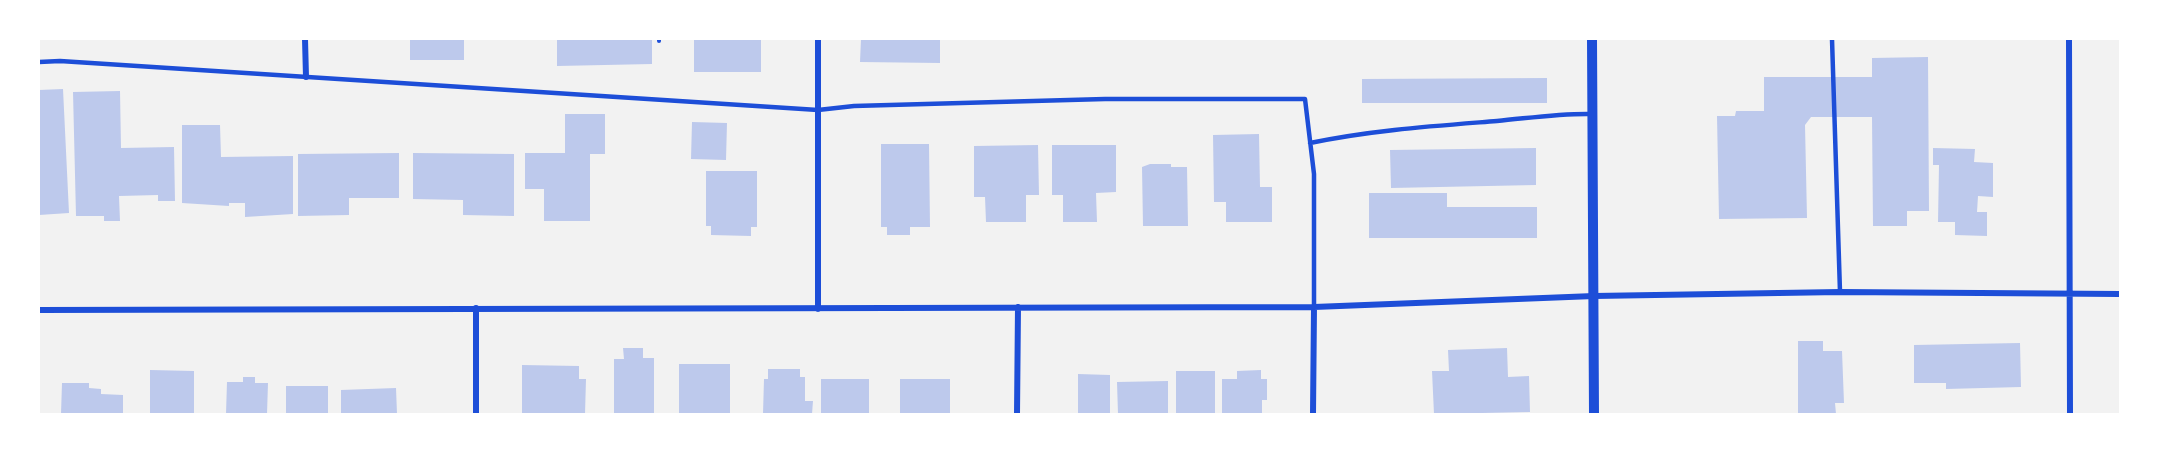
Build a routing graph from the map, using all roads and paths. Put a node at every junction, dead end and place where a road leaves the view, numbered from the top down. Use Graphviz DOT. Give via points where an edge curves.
graph roads {
  1 [pos="305,39"];
  2 [pos="818,39"];
  3 [pos="1592,39"];
  4 [pos="1600,39"];
  5 [pos="1832,39"];
  6 [pos="2069,39"];
  7 [pos="39,62"];
  8 [pos="306,77"];
  9 [pos="818,110"];
  10 [pos="1594,114"];
  11 [pos="1310,143"];
  12 [pos="1840,292"];
  13 [pos="2070,294"];
  14 [pos="2120,294"];
  15 [pos="1594,296"];
  16 [pos="1018,307"];
  17 [pos="1314,307"];
  18 [pos="476,308"];
  19 [pos="818,309"];
  20 [pos="39,310"];
  21 [pos="476,414"];
  22 [pos="1017,414"];
  23 [pos="1313,414"];
  24 [pos="1594,414"];
  25 [pos="2070,414"];
  1 -- 8 [label="street"];
  2 -- 9 [label="street"];
  3 -- 4 [label="lane"];
  3 -- 10 [label="street"];
  5 -- 12 [label="lane"];
  6 -- 13 [label="street"];
  7 -- 8 [label="lane"];
  8 -- 9 [label="lane"];
  9 -- 11 [label="lane" via="1105,99 1305,99"];
  9 -- 19 [label="street"];
  10 -- 11 [label="lane" via="1561,113 1363,132"];
  10 -- 15 [label="street"];
  11 -- 17 [label="lane" via="1314,174"];
  12 -- 13 [label="street"];
  12 -- 15 [label="street"];
  13 -- 14 [label="street"];
  13 -- 25 [label="street"];
  15 -- 17 [label="street"];
  15 -- 24 [label="street"];
  16 -- 17 [label="street"];
  16 -- 19 [label="street"];
  16 -- 22 [label="street"];
  17 -- 23 [label="street"];
  18 -- 19 [label="street"];
  18 -- 20 [label="street"];
  18 -- 21 [label="street"];
}
